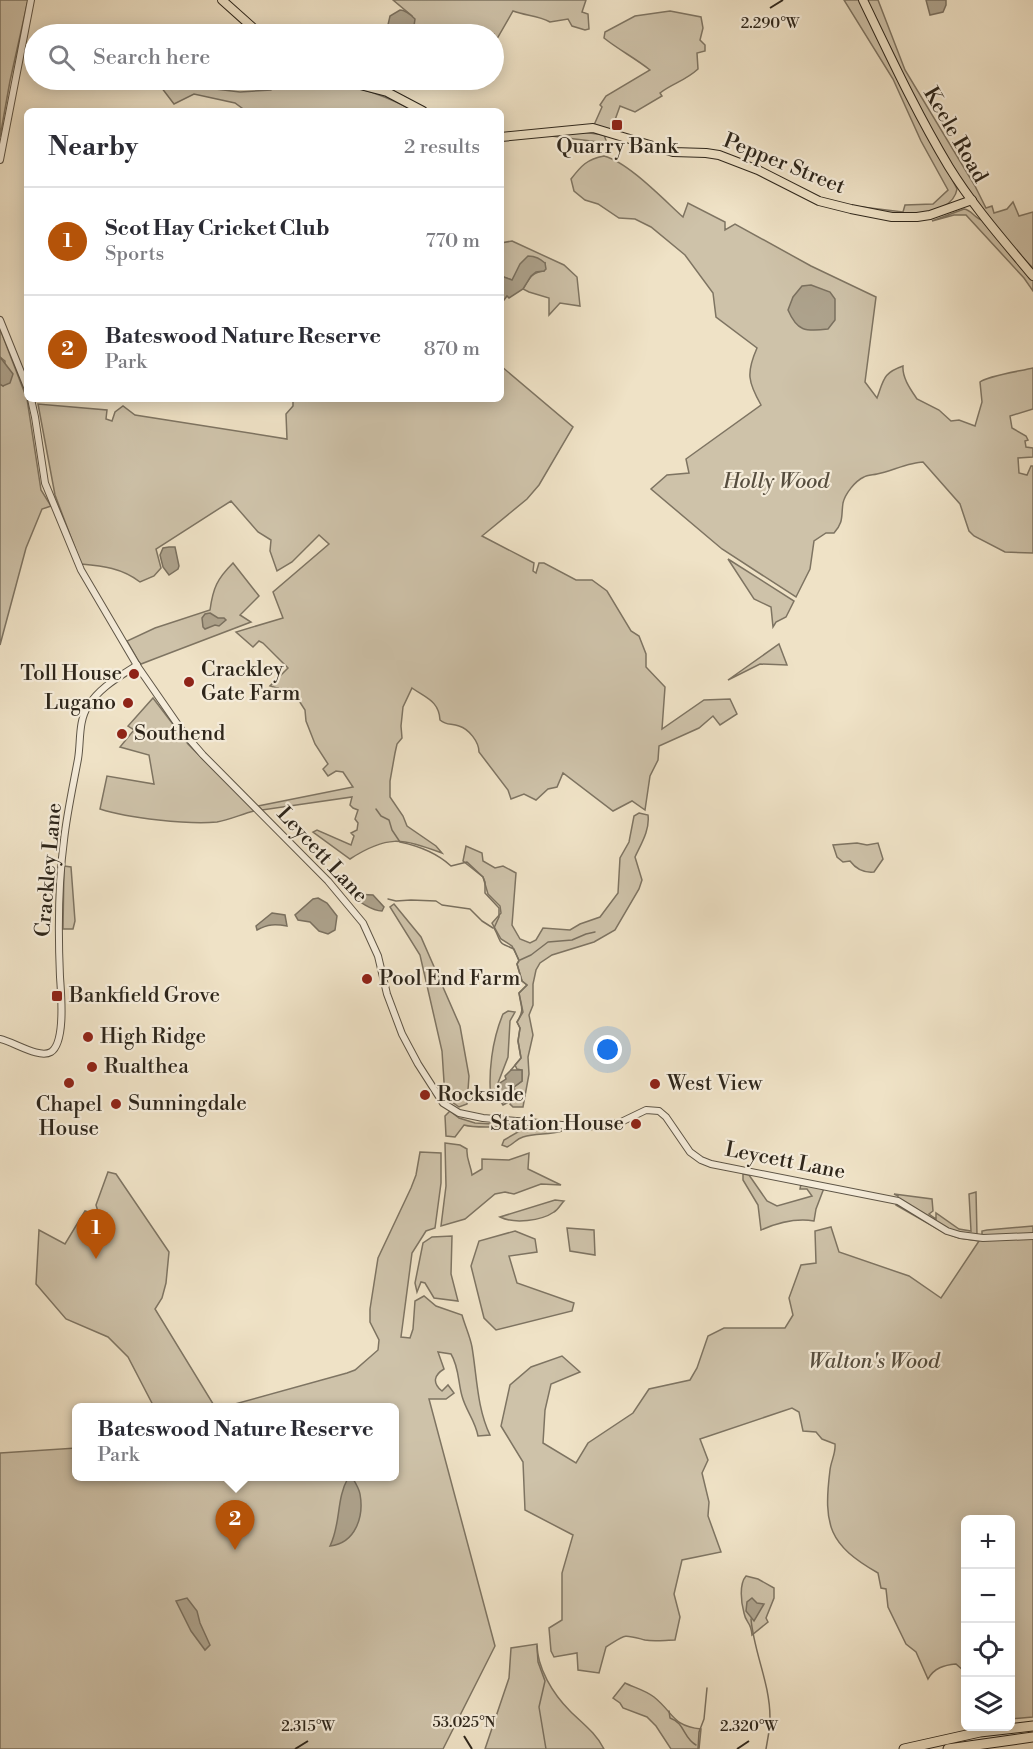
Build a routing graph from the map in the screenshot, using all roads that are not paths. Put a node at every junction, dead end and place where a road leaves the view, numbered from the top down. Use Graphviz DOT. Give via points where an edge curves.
graph roads {
  1 [pos="31,0"];
  2 [pos="222,0"];
  3 [pos="863,0"];
  4 [pos="26,24"];
  5 [pos="249,24"];
  6 [pos="24,36"];
  7 [pos="379,90"];
  8 [pos="417,108"];
  9 [pos="504,137"];
  10 [pos="0,160"];
  11 [pos="964,189"];
  12 [pos="972,200"];
  13 [pos="948,208"];
  14 [pos="1033,276"];
  15 [pos="0,320"];
  16 [pos="24,380"];
  17 [pos="32,402"];
  18 [pos="137,666"];
  19 [pos="0,1039"];
  20 [pos="1033,1236"];
  21 [pos="1033,1726"];
  22 [pos="1033,1737"];
  23 [pos="904,1749"];
  24 [pos="948,1749"];
  1 -- 4 [label="street"];
  2 -- 5 [label="main road"];
  3 -- 11 [label="main road, Keele Road" via="925,124"];
  6 -- 10 [label="street"];
  7 -- 8 [label="main road"];
  9 -- 13 [label="main road, Pepper Street" via="593,128 662,150 719,155 758,170 806,196 851,209 917,218"];
  11 -- 12 [label="main road, Keele Road"];
  11 -- 13 [label="main road"];
  12 -- 13 [label="main road, Pepper Street"];
  12 -- 14 [label="main road, Keele Road"];
  15 -- 16 [label="street"];
  17 -- 18 [label="street" via="45,483 77,564"];
  18 -- 19 [label="street, Crackley Lane" via="103,688 87,707 81,726 61,878 59,1042 48,1054 41,1054"];
  18 -- 20 [label="street, Leycett Lane" via="202,755 328,881 363,923 378,956 402,1034 448,1107 483,1118 585,1126 619,1123 646,1110 659,1111 690,1152 711,1164 898,1201 960,1235"];
  21 -- 23 [label="highway" via="980,1732"];
  22 -- 24 [label="highway"];
}
